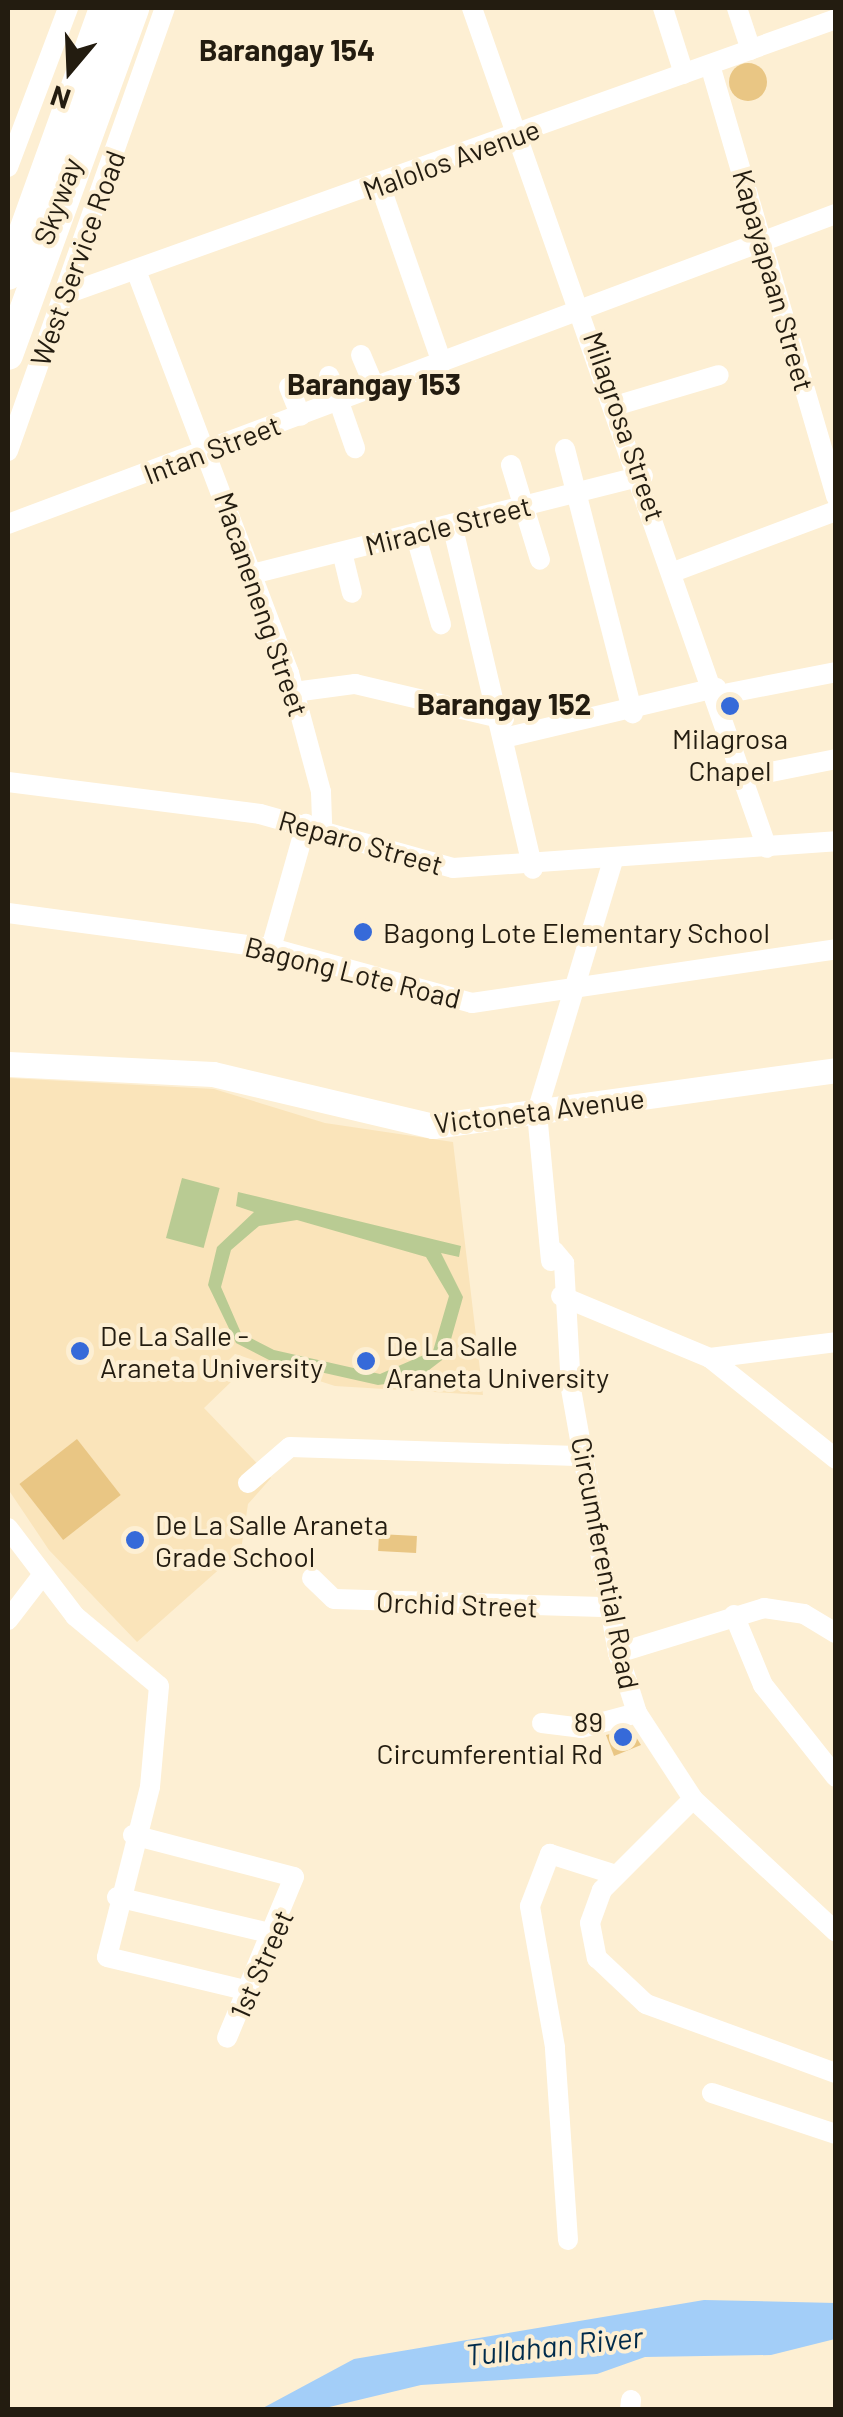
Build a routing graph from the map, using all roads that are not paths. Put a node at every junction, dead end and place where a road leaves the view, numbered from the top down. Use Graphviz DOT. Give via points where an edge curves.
graph roads {
  1 [pos="68,8"];
  2 [pos="96,8"];
  3 [pos="104,8"];
  4 [pos="131,8"];
  5 [pos="165,8"];
  6 [pos="472,8"];
  7 [pos="663,8"];
  8 [pos="737,8"];
  9 [pos="823,17"];
  10 [pos="751,50"];
  11 [pos="710,64"];
  12 [pos="684,74"];
  13 [pos="522,133"];
  14 [pos="8,168"];
  15 [pos="380,185"];
  16 [pos="836,214"];
  17 [pos="764,240"];
  18 [pos="8,249"];
  19 [pos="138,273"];
  20 [pos="8,275"];
  21 [pos="66,294"];
  22 [pos="584,309"];
  23 [pos="8,337"];
  24 [pos="8,355"];
  25 [pos="362,355"];
  26 [pos="442,362"];
  27 [pos="720,374"];
  28 [pos="329,376"];
  29 [pos="289,388"];
  30 [pos="375,388"];
  31 [pos="339,401"];
  32 [pos="618,405"];
  33 [pos="301,416"];
  34 [pos="355,448"];
  35 [pos="565,449"];
  36 [pos="8,451"];
  37 [pos="208,451"];
  38 [pos="511,465"];
  39 [pos="643,476"];
  40 [pos="580,492"];
  41 [pos="836,497"];
  42 [pos="523,506"];
  43 [pos="836,511"];
  44 [pos="8,524"];
  45 [pos="452,524"];
  46 [pos="416,533"];
  47 [pos="342,552"];
  48 [pos="540,560"];
  49 [pos="676,572"];
  50 [pos="252,574"];
  51 [pos="352,593"];
  52 [pos="441,624"];
  53 [pos="836,672"];
  54 [pos="294,692"];
  55 [pos="718,692"];
  56 [pos="633,713"];
  57 [pos="506,728"];
  58 [pos="836,758"];
  59 [pos="746,777"];
  60 [pos="8,782"];
  61 [pos="314,827"];
  62 [pos="836,842"];
  63 [pos="767,848"];
  64 [pos="612,862"];
  65 [pos="532,868"];
  66 [pos="8,912"];
  67 [pos="271,948"];
  68 [pos="836,949"];
  69 [pos="579,988"];
  70 [pos="8,1064"];
  71 [pos="836,1070"];
  72 [pos="536,1112"];
  73 [pos="562,1296"];
  74 [pos="836,1342"];
  75 [pos="710,1358"];
  76 [pos="584,1456"];
  77 [pos="836,1460"];
  78 [pos="248,1483"];
  79 [pos="8,1528"];
  80 [pos="8,1564"];
  81 [pos="37,1573"];
  82 [pos="312,1578"];
  83 [pos="611,1606"];
  84 [pos="734,1615"];
  85 [pos="8,1620"];
  86 [pos="836,1633"];
  87 [pos="618,1654"];
  88 [pos="637,1712"];
  89 [pos="542,1723"];
  90 [pos="836,1777"];
  91 [pos="693,1800"];
  92 [pos="132,1835"];
  93 [pos="613,1874"];
  94 [pos="117,1897"];
  95 [pos="836,1932"];
  96 [pos="274,1934"];
  97 [pos="249,1991"];
  98 [pos="227,2038"];
  99 [pos="836,2072"];
  100 [pos="712,2094"];
  101 [pos="836,2134"];
  102 [pos="568,2240"];
  1 -- 14 [label="street"];
  2 -- 18 [label="highway"];
  3 -- 20 [label="highway, Skyway"];
  4 -- 23 [label="highway, Skyway"];
  4 -- 24 [label="highway"];
  5 -- 21 [label="street, West Service Road"];
  6 -- 13 [label="street, Milagrosa Street"];
  7 -- 12 [label="street"];
  8 -- 10 [label="street"];
  9 -- 10 [label="street, Malolos Avenue"];
  10 -- 11 [label="street, Malolos Avenue"];
  11 -- 12 [label="street, Malolos Avenue"];
  11 -- 17 [label="street, Kapayapaan Street"];
  12 -- 13 [label="street, Malolos Avenue"];
  13 -- 15 [label="street, Malolos Avenue"];
  13 -- 22 [label="street, Milagrosa Street"];
  15 -- 19 [label="street, Malolos Avenue"];
  15 -- 26 [label="street"];
  16 -- 17 [label="street, Intan Street"];
  17 -- 22 [label="street, Intan Street"];
  17 -- 41 [label="street, Kapayapaan Street"];
  19 -- 21 [label="street, Malolos Avenue"];
  19 -- 37 [label="street, Macaneneng Street"];
  21 -- 36 [label="street, West Service Road"];
  22 -- 26 [label="street, Intan Street"];
  22 -- 32 [label="street, Milagrosa Street"];
  25 -- 30 [label="street"];
  26 -- 30 [label="street, Intan Street"];
  27 -- 32 [label="street"];
  28 -- 31 [label="street"];
  29 -- 33 [label="street"];
  30 -- 31 [label="street, Intan Street"];
  31 -- 33 [label="street, Intan Street"];
  31 -- 34 [label="street"];
  32 -- 39 [label="street, Milagrosa Street"];
  33 -- 37 [label="street, Intan Street"];
  35 -- 40 [label="street"];
  37 -- 44 [label="street, Intan Street"];
  37 -- 50 [label="street, Macaneneng Street"];
  38 -- 42 [label="street"];
  39 -- 40 [label="street, Miracle Street"];
  39 -- 49 [label="street, Milagrosa Street"];
  40 -- 42 [label="street, Miracle Street"];
  40 -- 56 [label="street"];
  42 -- 45 [label="street, Miracle Street"];
  42 -- 48 [label="street"];
  43 -- 49 [label="street"];
  45 -- 46 [label="street, Miracle Street"];
  45 -- 57 [label="street"];
  46 -- 47 [label="street, Miracle Street"];
  46 -- 52 [label="street"];
  47 -- 50 [label="street, Miracle Street"];
  47 -- 51 [label="street"];
  49 -- 55 [label="street, Milagrosa Street"];
  50 -- 54 [label="street, Macaneneng Street"];
  53 -- 55 [label="street"];
  54 -- 57 [label="street" via="356,684"];
  54 -- 61 [label="street, Macaneneng Street"];
  55 -- 56 [label="street"];
  55 -- 59 [label="street, Milagrosa Street"];
  56 -- 57 [label="street"];
  57 -- 65 [label="street"];
  58 -- 59 [label="street"];
  59 -- 63 [label="street, Milagrosa Street"];
  60 -- 61 [label="street, Reparo Street"];
  61 -- 65 [label="street, Reparo Street" via="453,868"];
  61 -- 67 [label="street"];
  62 -- 63 [label="street, Reparo Street"];
  63 -- 64 [label="street, Reparo Street"];
  64 -- 65 [label="street, Reparo Street"];
  64 -- 69 [label="street, Circumferential Road"];
  66 -- 67 [label="street, Bagong Lote Road"];
  67 -- 69 [label="street, Bagong Lote Road" via="460,1002"];
  68 -- 69 [label="street, Bagong Lote Road"];
  69 -- 72 [label="street, Circumferential Road"];
  70 -- 72 [label="main road, Victoneta Avenue" via="213,1074 433,1126"];
  71 -- 72 [label="main road, Victoneta Avenue"];
  72 -- 73 [label="street, Circumferential Road" via="554,1251 564,1263"];
  73 -- 75 [label="street"];
  73 -- 76 [label="street, Circumferential Road"];
  74 -- 75 [label="street"];
  75 -- 77 [label="street"];
  76 -- 78 [label="street" via="290,1447"];
  76 -- 83 [label="street, Circumferential Road"];
  79 -- 81 [label="street"];
  80 -- 81 [label="street"];
  81 -- 85 [label="street"];
  81 -- 92 [label="street" via="159,1686 150,1787"];
  82 -- 83 [label="street, Orchid Street" via="334,1599"];
  83 -- 87 [label="street, Circumferential Road"];
  84 -- 86 [label="street" via="784,1608"];
  84 -- 87 [label="street"];
  84 -- 90 [label="street" via="763,1685"];
  87 -- 88 [label="street, Circumferential Road"];
  88 -- 89 [label="street" via="582,1728"];
  88 -- 91 [label="street, Circumferential Road"];
  91 -- 93 [label="street"];
  91 -- 95 [label="street, Circumferential Road"];
  92 -- 94 [label="street"];
  92 -- 96 [label="street, 1st Street" via="294,1877"];
  93 -- 99 [label="street" via="590,1935 628,1996"];
  93 -- 102 [label="street" via="550,1854 530,1906 555,2048"];
  94 -- 96 [label="street"];
  94 -- 97 [label="street" via="108,1957"];
  96 -- 97 [label="street, 1st Street"];
  97 -- 98 [label="street, 1st Street"];
  100 -- 101 [label="street"];
}
